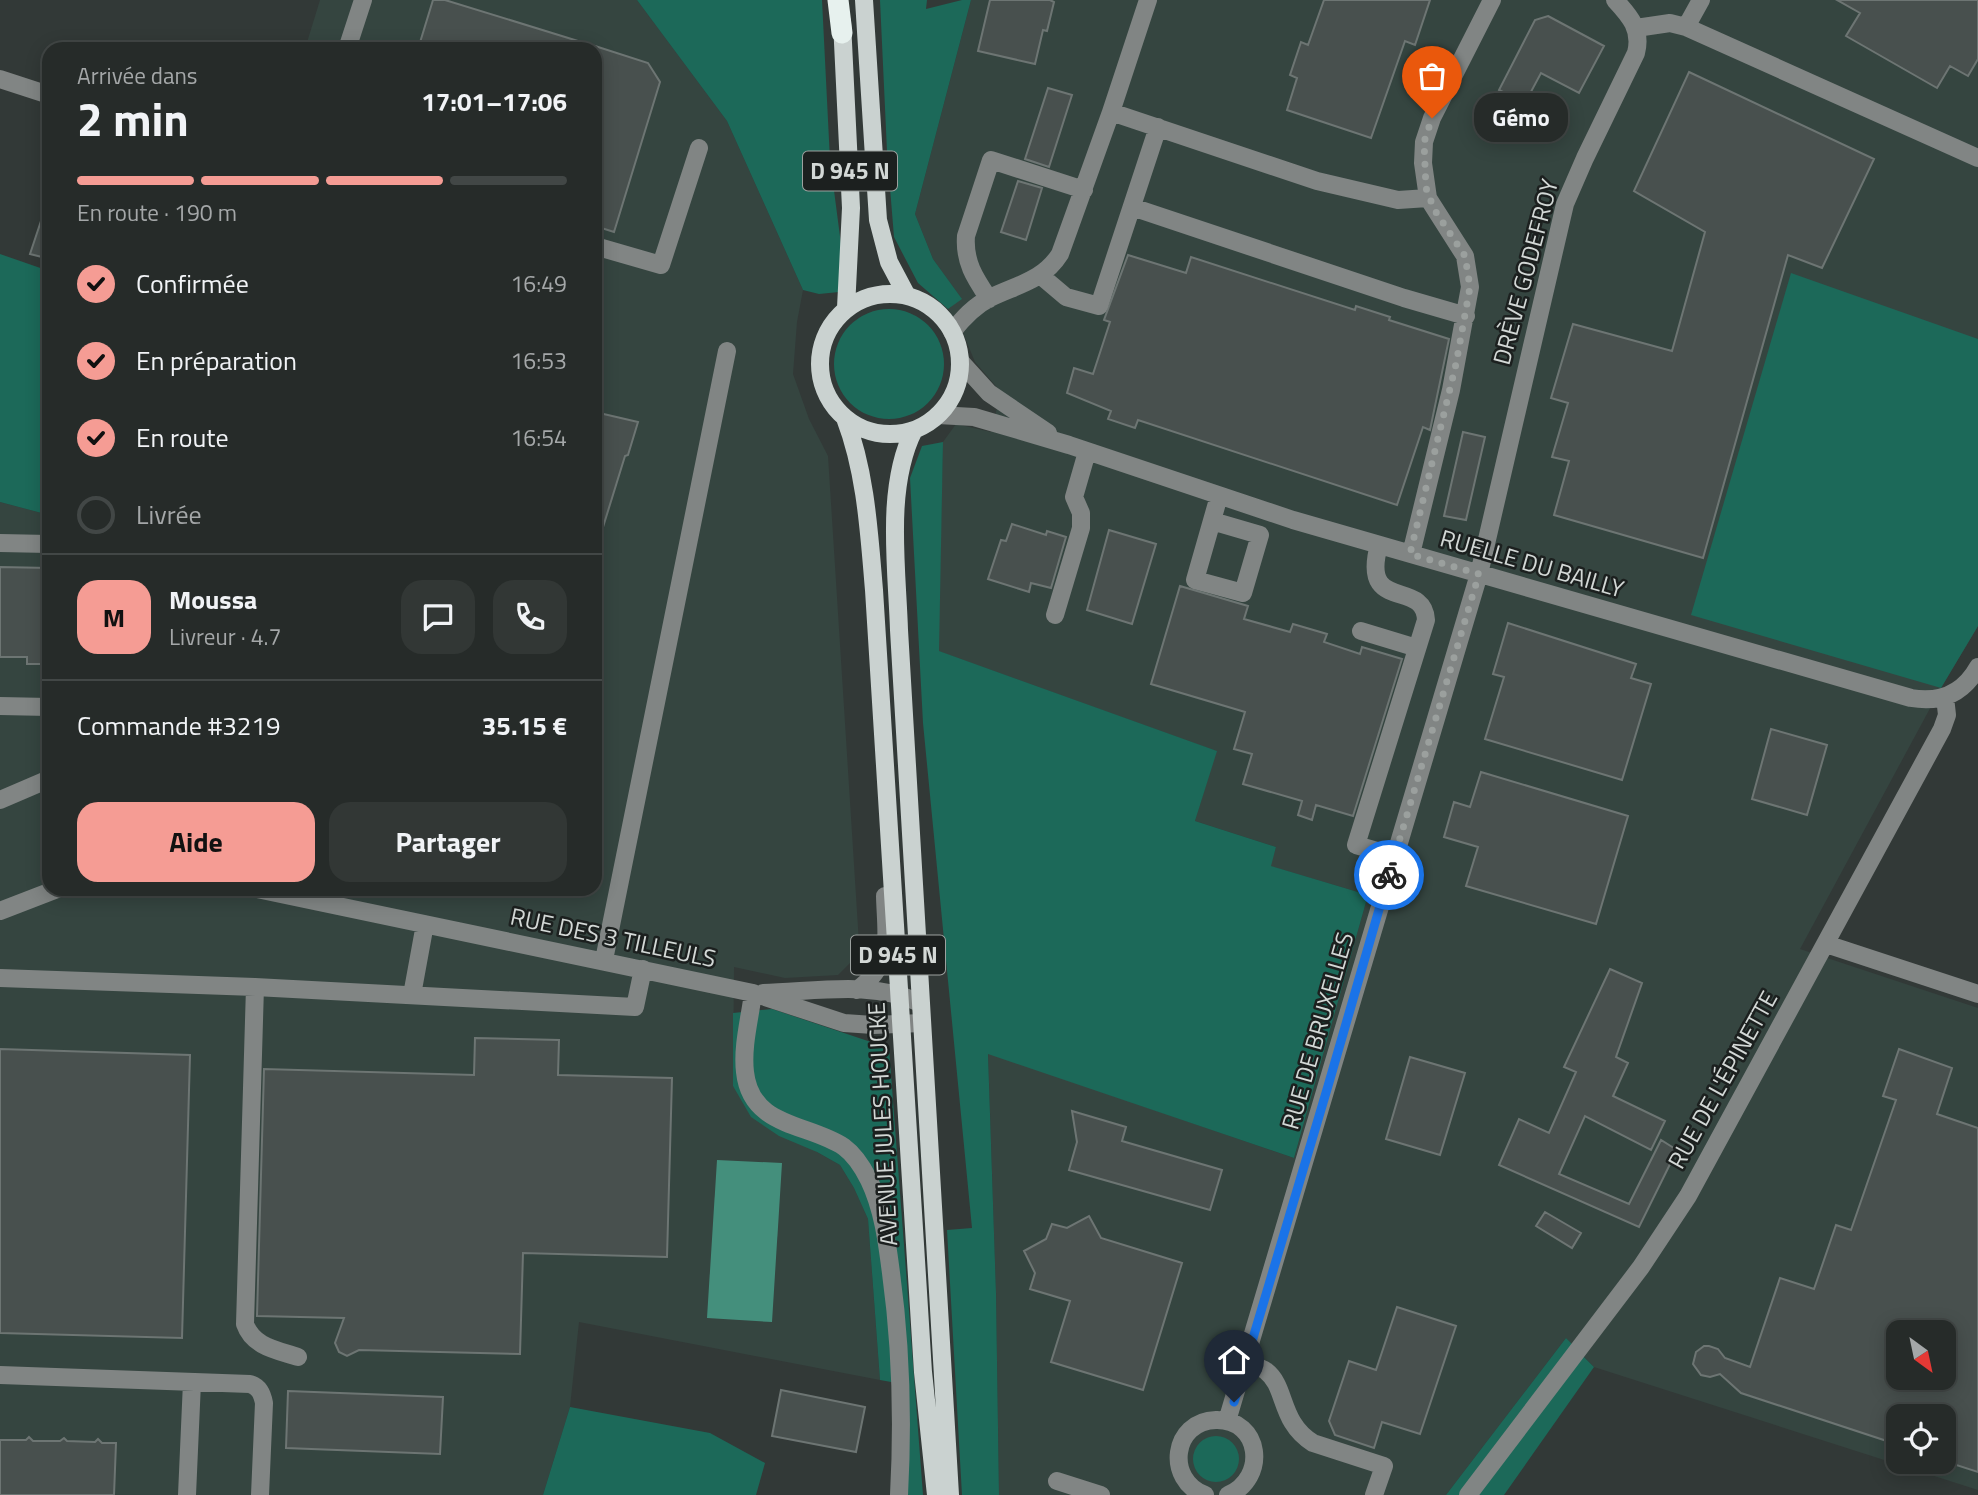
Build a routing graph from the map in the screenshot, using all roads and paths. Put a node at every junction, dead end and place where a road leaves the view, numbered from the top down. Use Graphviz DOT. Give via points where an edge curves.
graph roads {
  1 [pos="363,0"];
  2 [pos="840,0"];
  3 [pos="864,0"];
  4 [pos="1148,0"];
  5 [pos="1492,0"];
  6 [pos="1615,0"];
  7 [pos="1701,0"];
  8 [pos="1686,27"];
  9 [pos="1636,28"];
  10 [pos="842,33"];
  11 [pos="349,42"];
  12 [pos="0,79"];
  13 [pos="42,93"];
  14 [pos="1111,112"];
  15 [pos="1158,127"];
  16 [pos="699,148"];
  17 [pos="1976,152"];
  18 [pos="1084,190"];
  19 [pos="1431,204"];
  20 [pos="1132,207"];
  21 [pos="602,248"];
  22 [pos="1041,275"];
  23 [pos="907,296"];
  24 [pos="989,299"];
  25 [pos="846,308"];
  26 [pos="1466,316"];
  27 [pos="952,332"];
  28 [pos="727,351"];
  29 [pos="960,361"];
  30 [pos="938,415"];
  31 [pos="845,418"];
  32 [pos="914,430"];
  33 [pos="1069,445"];
  34 [pos="1087,452"];
  35 [pos="1219,496"];
  36 [pos="1212,521"];
  37 [pos="0,543"];
  38 [pos="42,544"];
  39 [pos="1379,545"];
  40 [pos="1410,554"];
  41 [pos="1479,574"];
  42 [pos="1055,615"];
  43 [pos="1361,631"];
  44 [pos="1417,648"];
  45 [pos="1978,667"];
  46 [pos="1945,697"];
  47 [pos="0,706"];
  48 [pos="42,707"];
  49 [pos="42,782"];
  50 [pos="0,800"];
  51 [pos="890,840"];
  52 [pos="1394,856"];
  53 [pos="42,895"];
  54 [pos="291,896"];
  55 [pos="0,911"];
  56 [pos="425,924"];
  57 [pos="1826,944"];
  58 [pos="604,960"];
  59 [pos="643,969"];
  60 [pos="0,978"];
  61 [pos="255,987"];
  62 [pos="857,990"];
  63 [pos="753,993"];
  64 [pos="1978,994"];
  65 [pos="412,995"];
  66 [pos="900,996"];
  67 [pos="920,1003"];
  68 [pos="922,1023"];
  69 [pos="902,1024"];
  70 [pos="298,1357"];
  71 [pos="1246,1363"];
  72 [pos="0,1375"];
  73 [pos="192,1382"];
  74 [pos="1227,1421"];
  75 [pos="1057,1481"];
  76 [pos="187,1495"];
  77 [pos="260,1495"];
  78 [pos="899,1495"];
  79 [pos="936,1495"];
  80 [pos="950,1495"];
  81 [pos="1101,1495"];
  82 [pos="1205,1495"];
  83 [pos="1228,1495"];
  84 [pos="1374,1495"];
  85 [pos="1468,1495"];
  1 -- 11 [label="street"];
  2 -- 10 [label="highway"];
  3 -- 23 [label="main road, D 945 N" via="878,220 889,262"];
  4 -- 14 [label="street"];
  5 -- 19 [label="street" via="1424,142"];
  6 -- 9 [label="street"];
  7 -- 8 [label="street"];
  8 -- 9 [label="street" via="1670,23"];
  8 -- 17 [label="street"];
  9 -- 41 [label="street, DRÈVE GODEFROY" via="1634,61 1578,173 1561,220"];
  10 -- 25 [label="main road, D 945 N" via="851,208"];
  12 -- 13 [label="street"];
  14 -- 15 [label="street"];
  14 -- 18 [label="street"];
  15 -- 19 [label="street" via="1317,181"];
  15 -- 20 [label="street"];
  16 -- 21 [label="street" via="661,265"];
  18 -- 22 [label="street" via="1060,254"];
  18 -- 24 [label="street" via="991,160 965,247 969,266"];
  19 -- 26 [label="street" via="1469,267"];
  20 -- 22 [label="street" via="1099,306 1066,297"];
  20 -- 26 [label="street"];
  22 -- 24 [label="street"];
  23 -- 25 [label="main road" via="876,295"];
  23 -- 27 [label="main road" via="934,309"];
  24 -- 27 [label="street" via="971,310"];
  25 -- 31 [label="main road" via="826,332 819,363 826,393"];
  26 -- 40 [label="street"];
  27 -- 29 [label="main road"];
  28 -- 58 [label="street"];
  29 -- 30 [label="main road" via="953,394"];
  29 -- 33 [label="street, RUELLE DU BAILLY" via="999,401"];
  30 -- 32 [label="main road"];
  30 -- 33 [label="street, RUELLE DU BAILLY" via="974,416"];
  31 -- 32 [label="main road" via="878,433"];
  31 -- 51 [label="main road, AVENUE JULES HOUCKE / D 945 N" via="867,514"];
  32 -- 67 [label="main road, AVENUE JULES HOUCKE / D 945 N" via="900,465 896,521"];
  33 -- 34 [label="street, RUELLE DU BAILLY"];
  34 -- 35 [label="street, RUELLE DU BAILLY"];
  34 -- 42 [label="street" via="1074,496 1081,528"];
  35 -- 36 [label="street"];
  35 -- 39 [label="street, RUELLE DU BAILLY"];
  36 -- 36 [label="street" via="1195,580 1243,593 1260,535"];
  37 -- 38 [label="street"];
  39 -- 40 [label="street, RUELLE DU BAILLY"];
  39 -- 44 [label="street" via="1374,568 1377,580 1388,591 1414,599 1424,608 1426,620"];
  40 -- 41 [label="street, RUELLE DU BAILLY"];
  41 -- 46 [label="street, RUELLE DU BAILLY" via="1911,698"];
  41 -- 52 [label="street, RUE DE BRUXELLES"];
  43 -- 44 [label="street"];
  44 -- 52 [label="street" via="1356,845"];
  45 -- 46 [label="street" via="1962,688"];
  46 -- 57 [label="street, RUE DE L'ÉPINETTE" via="1947,715 1942,729"];
  47 -- 48 [label="street"];
  49 -- 50 [label="street"];
  51 -- 62 [label="street" via="884,956 876,973"];
  51 -- 66 [label="main road, AVENUE JULES HOUCKE / D 945 N"];
  52 -- 71 [label="street, RUE DE BRUXELLES"];
  53 -- 55 [label="street"];
  54 -- 56 [label="street, RUE DES 3 TILLEULS"];
  56 -- 58 [label="street, RUE DES 3 TILLEULS"];
  56 -- 65 [label="street"];
  57 -- 64 [label="street"];
  57 -- 85 [label="street, RUE DE L'ÉPINETTE" via="1665,1232"];
  58 -- 59 [label="street, RUE DES 3 TILLEULS"];
  59 -- 63 [label="street, RUE DES 3 TILLEULS"];
  59 -- 65 [label="street" via="635,1007"];
  60 -- 61 [label="street"];
  61 -- 65 [label="street"];
  61 -- 70 [label="street" via="245,1324 256,1342"];
  62 -- 63 [label="street, RUE DES 3 TILLEULS"];
  62 -- 66 [label="street, RUE DES 3 TILLEULS"];
  63 -- 69 [label="street, RUE DES 3 TILLEULS" via="844,1023"];
  63 -- 78 [label="street" via="744,1059 746,1081 755,1100 777,1120 852,1154 870,1182 880,1211 899,1345"];
  66 -- 67 [label="street, RUE DES 3 TILLEULS"];
  66 -- 69 [label="main road, AVENUE JULES HOUCKE / D 945 N"];
  67 -- 68 [label="main road, AVENUE JULES HOUCKE / D 945 N"];
  68 -- 69 [label="street, RUE DES 3 TILLEULS"];
  68 -- 80 [label="main road, AVENUE JULES HOUCKE / D 945 N"];
  69 -- 79 [label="main road, AVENUE JULES HOUCKE / D 945 N" via="923,1373"];
  71 -- 74 [label="street, RUE DE BRUXELLES"];
  71 -- 84 [label="street" via="1272,1377 1286,1413 1304,1438 1384,1466"];
  72 -- 73 [label="street"];
  73 -- 76 [label="street"];
  73 -- 77 [label="street" via="250,1384 260,1390 264,1403"];
  74 -- 82 [label="street" via="1198,1424 1179,1447 1182,1477"];
  74 -- 83 [label="street" via="1249,1438 1255,1458 1249,1478"];
  75 -- 81 [label="street"];
}
